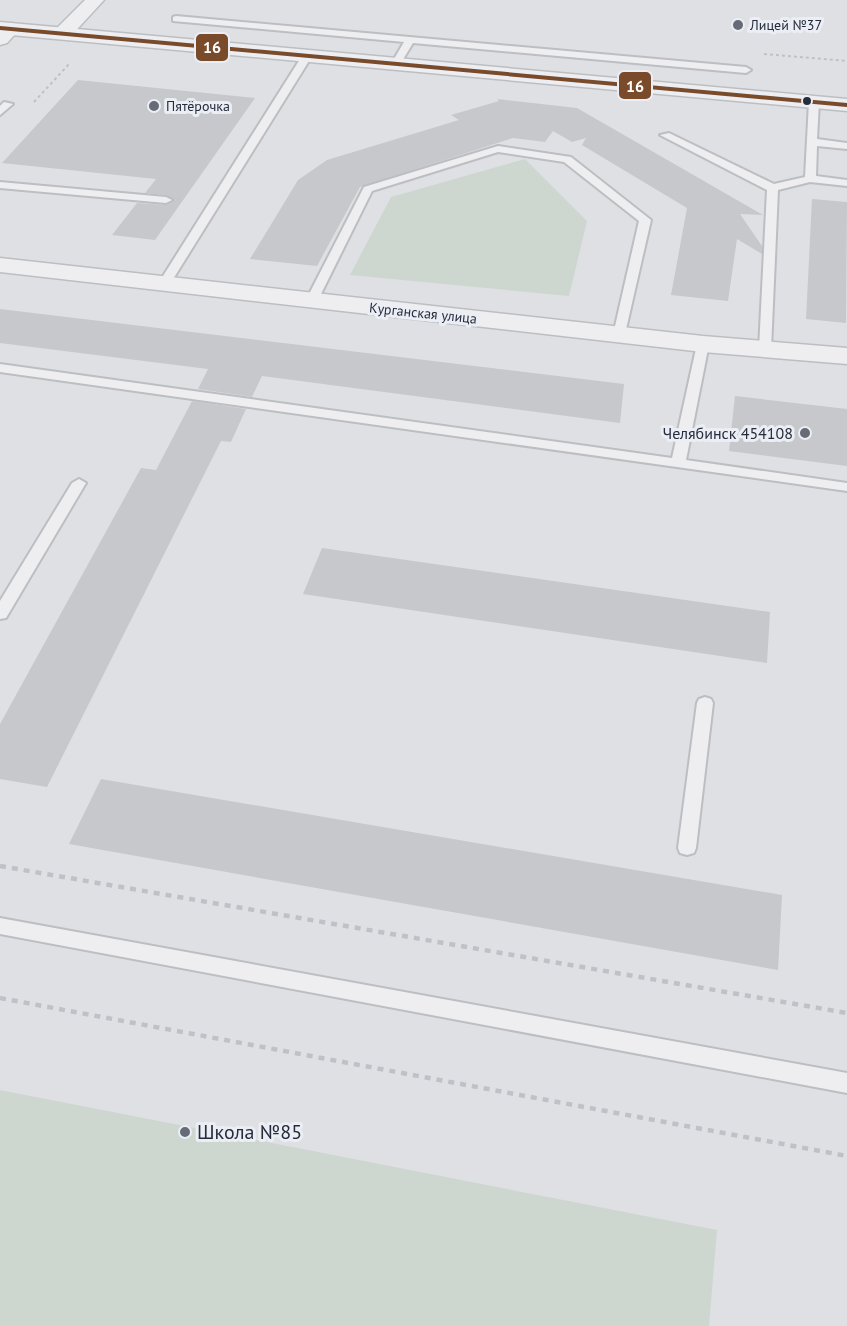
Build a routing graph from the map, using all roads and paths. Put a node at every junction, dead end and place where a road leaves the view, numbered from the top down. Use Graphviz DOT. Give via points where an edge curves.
graph roads {
  1 [pos="95,0"];
  2 [pos="176,19"];
  3 [pos="4,32"];
  4 [pos="62,34"];
  5 [pos="410,40"];
  6 [pos="307,56"];
  7 [pos="79,61"];
  8 [pos="396,64"];
  9 [pos="746,70"];
  10 [pos="814,102"];
  11 [pos="31,104"];
  12 [pos="847,105"];
  13 [pos="665,135"];
  14 [pos="812,142"];
  15 [pos="847,146"];
  16 [pos="810,179"];
  17 [pos="847,183"];
  18 [pos="0,185"];
  19 [pos="773,188"];
  20 [pos="166,200"];
  21 [pos="0,265"];
  22 [pos="164,284"];
  23 [pos="312,300"];
  24 [pos="619,335"];
  25 [pos="703,344"];
  26 [pos="765,349"];
  27 [pos="847,356"];
  28 [pos="0,368"];
  29 [pos="678,463"];
  30 [pos="79,483"];
  31 [pos="847,488"];
  32 [pos="0,614"];
  33 [pos="705,703"];
  34 [pos="687,848"];
  35 [pos="0,866"];
  36 [pos="0,926"];
  37 [pos="0,998"];
  38 [pos="847,1013"];
  39 [pos="847,1083"];
  40 [pos="847,1156"];
  1 -- 4 [label="street"];
  2 -- 5 [label="lane"];
  3 -- 4 [label="street"];
  4 -- 6 [label="street"];
  5 -- 8 [label="lane"];
  5 -- 9 [label="lane"];
  6 -- 8 [label="street"];
  6 -- 22 [label="lane"];
  7 -- 11 [label="path" via="70,63"];
  8 -- 10 [label="street"];
  10 -- 12 [label="street"];
  10 -- 14 [label="lane"];
  13 -- 19 [label="lane"];
  14 -- 15 [label="lane"];
  14 -- 16 [label="lane"];
  16 -- 17 [label="lane"];
  16 -- 19 [label="lane"];
  18 -- 20 [label="lane"];
  19 -- 26 [label="lane"];
  21 -- 22 [label="street, Курганская улица"];
  22 -- 23 [label="street, Курганская улица"];
  23 -- 24 [label="street, Курганская улица"];
  23 -- 24 [label="lane" via="368,189 498,149 567,159 645,220"];
  24 -- 25 [label="street, Курганская улица"];
  25 -- 26 [label="street, Курганская улица"];
  25 -- 29 [label="lane"];
  26 -- 27 [label="street, Курганская улица"];
  28 -- 29 [label="lane"];
  29 -- 31 [label="lane"];
  30 -- 32 [label="lane"];
  33 -- 34 [label="lane"];
  35 -- 38 [label="path"];
  36 -- 39 [label="lane"];
  37 -- 40 [label="path"];
}
